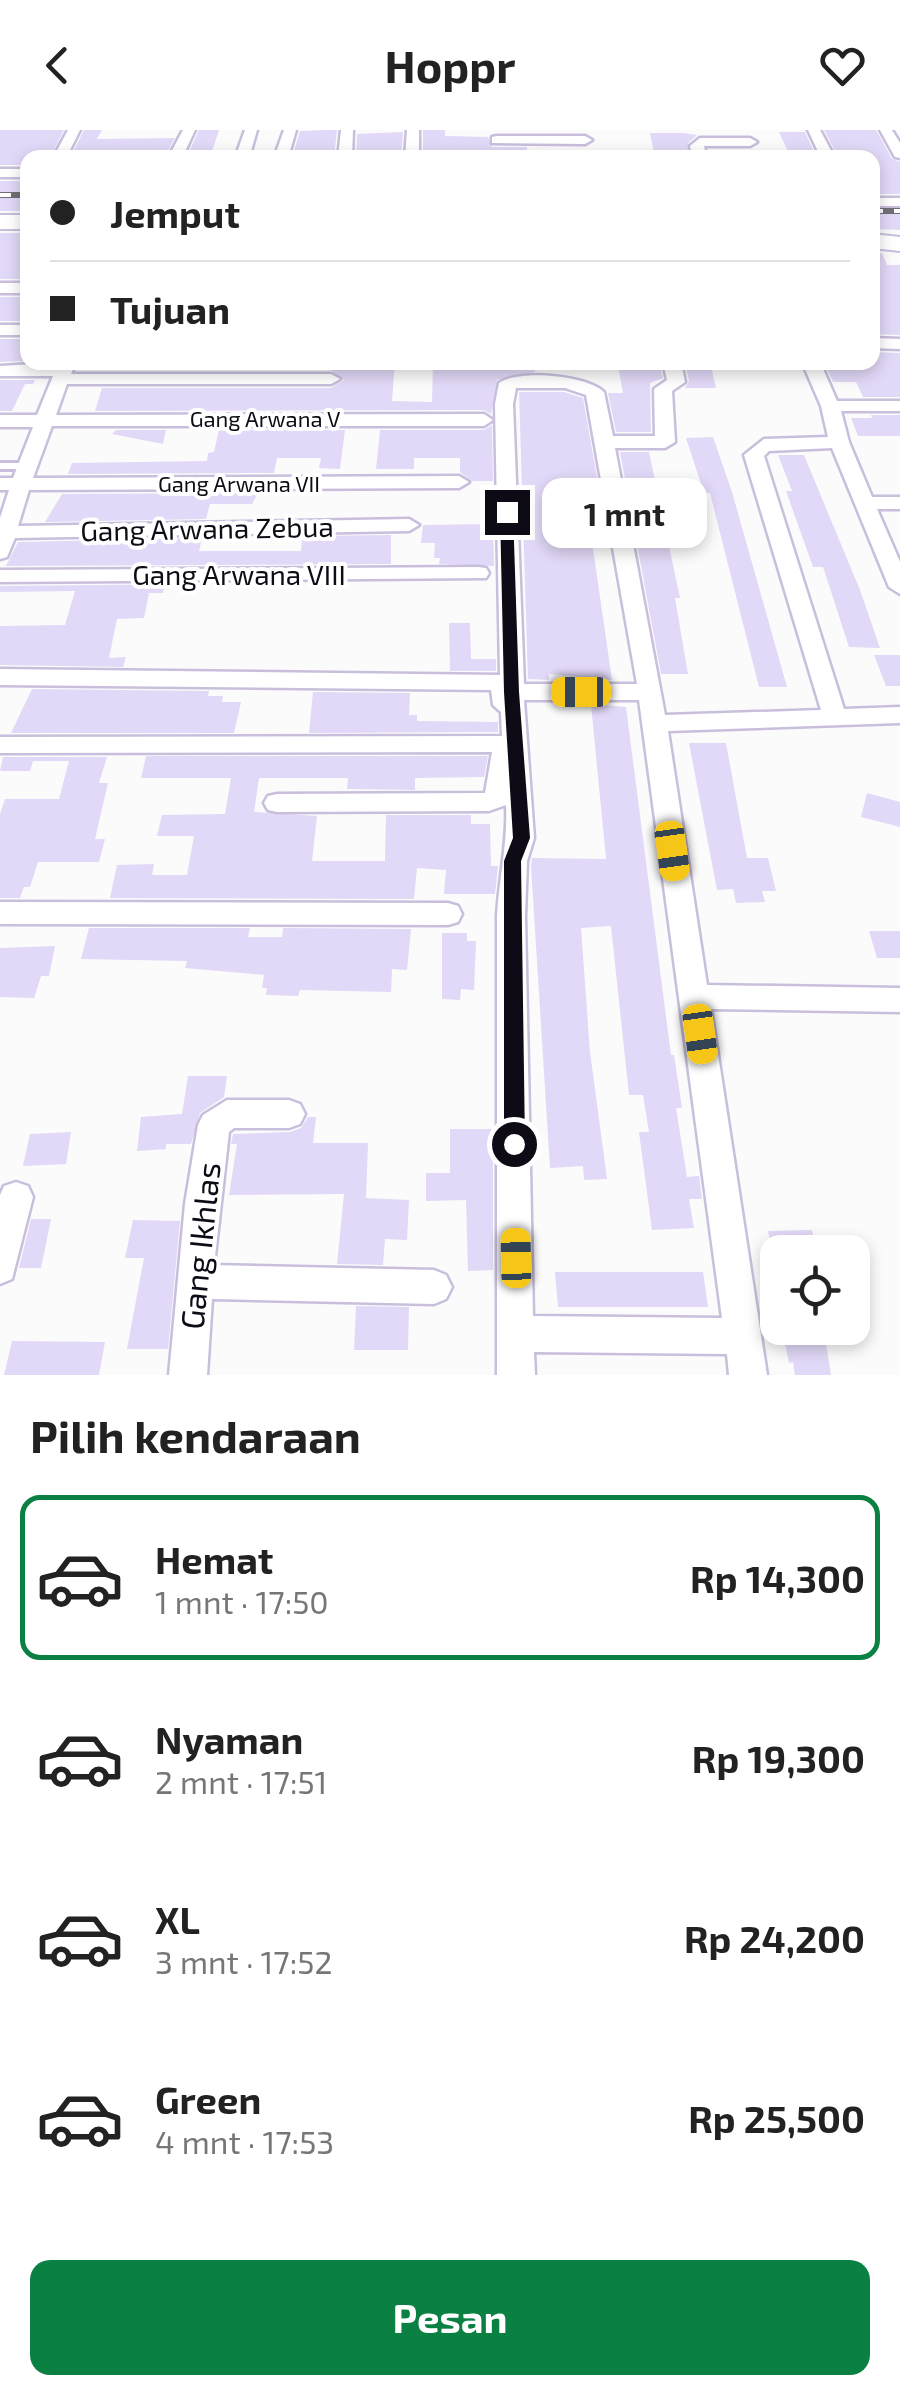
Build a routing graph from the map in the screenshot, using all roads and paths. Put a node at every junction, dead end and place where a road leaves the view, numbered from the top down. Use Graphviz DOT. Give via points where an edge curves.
graph roads {
  1 [pos="886,130"];
  2 [pos="497,135"];
  3 [pos="748,136"];
  4 [pos="564,140"];
  5 [pos="585,140"];
  6 [pos="563,150"];
  7 [pos="698,150"];
  8 [pos="900,154"];
  9 [pos="674,370"];
  10 [pos="814,370"];
  11 [pos="0,371"];
  12 [pos="64,371"];
  13 [pos="331,379"];
  14 [pos="830,406"];
  15 [pos="900,406"];
  16 [pos="46,420"];
  17 [pos="484,420"];
  18 [pos="0,421"];
  19 [pos="603,442"];
  20 [pos="839,442"];
  21 [pos="0,466"];
  22 [pos="16,478"];
  23 [pos="459,482"];
  24 [pos="863,503"];
  25 [pos="900,503"];
  26 [pos="409,525"];
  27 [pos="4,530"];
  28 [pos="478,573"];
  29 [pos="0,576"];
  30 [pos="900,587"];
  31 [pos="0,677"];
  32 [pos="512,692"];
  33 [pos="650,692"];
  34 [pos="900,715"];
  35 [pos="835,718"];
  36 [pos="654,723"];
  37 [pos="0,744"];
  38 [pos="506,744"];
  39 [pos="277,803"];
  40 [pos="0,913"];
  41 [pos="448,914"];
  42 [pos="695,996"];
  43 [pos="900,1000"];
  44 [pos="289,1114"];
  45 [pos="16,1198"];
  46 [pos="0,1266"];
  47 [pos="197,1282"];
  48 [pos="434,1287"];
  49 [pos="517,1334"];
  50 [pos="742,1336"];
  51 [pos="188,1375"];
  52 [pos="516,1375"];
  53 [pos="748,1375"];
  1 -- 8 [label="street"];
  2 -- 4 [label="street"];
  3 -- 7 [label="street" via="700,142"];
  4 -- 5 [label="street"];
  4 -- 6 [label="street"];
  9 -- 19 [label="street" via="676,382 662,388 660,397 665,442"];
  10 -- 14 [label="street"];
  11 -- 12 [label="street"];
  12 -- 13 [label="street"];
  12 -- 16 [label="street"];
  14 -- 15 [label="street"];
  14 -- 20 [label="street"];
  16 -- 17 [label="street, Gang Arwana V"];
  16 -- 18 [label="street, Gang Arwana V"];
  16 -- 22 [label="street"];
  19 -- 32 [label="street" via="592,388 508,383"];
  19 -- 33 [label="street"];
  20 -- 24 [label="street"];
  20 -- 35 [label="street" via="764,445 754,455"];
  21 -- 22 [label="lane"];
  22 -- 23 [label="street, Gang Arwana VII"];
  22 -- 27 [label="street"];
  24 -- 25 [label="street"];
  24 -- 30 [label="street"];
  26 -- 27 [label="street, Gang Arwana Zebua"];
  28 -- 29 [label="street, Gang Arwana VIII"];
  31 -- 38 [label="street" via="502,683"];
  32 -- 33 [label="street"];
  32 -- 49 [label="street" via="521,838 512,861 511,916"];
  33 -- 36 [label="street"];
  34 -- 35 [label="street"];
  35 -- 36 [label="street"];
  36 -- 42 [label="street"];
  37 -- 38 [label="street"];
  38 -- 39 [label="street" via="497,798 489,802"];
  40 -- 41 [label="street"];
  42 -- 43 [label="street"];
  42 -- 50 [label="street"];
  44 -- 47 [label="street, Gang Ikhlas" via="226,1114 214,1125"];
  45 -- 46 [label="street"];
  47 -- 48 [label="street"];
  47 -- 51 [label="street, Gang Ikhlas"];
  49 -- 50 [label="street"];
  49 -- 52 [label="street"];
  50 -- 53 [label="street"];
}
